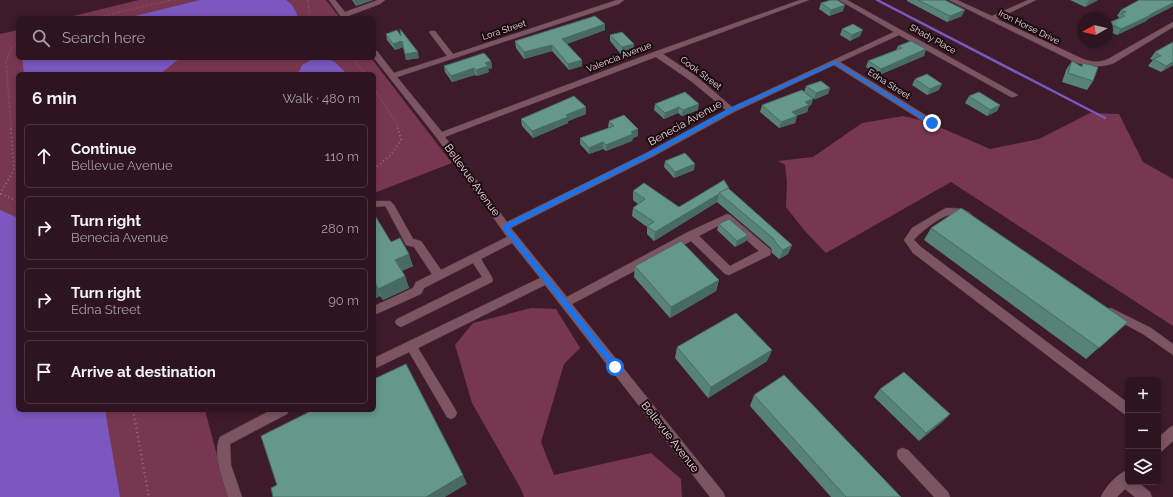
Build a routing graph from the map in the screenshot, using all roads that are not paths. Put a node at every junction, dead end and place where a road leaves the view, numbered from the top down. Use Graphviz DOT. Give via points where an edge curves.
graph roads {
  1 [pos="332,0"];
  2 [pos="382,0"];
  3 [pos="621,0"];
  4 [pos="806,0"];
  5 [pos="842,0"];
  6 [pos="952,0"];
  7 [pos="1033,0"];
  8 [pos="345,16"];
  9 [pos="992,19"];
  10 [pos="1173,24"];
  11 [pos="433,32"];
  12 [pos="899,32"];
  13 [pos="657,54"];
  14 [pos="376,55"];
  15 [pos="452,57"];
  16 [pos="835,62"];
  17 [pos="393,76"];
  18 [pos="1014,95"];
  19 [pos="731,110"];
  20 [pos="932,123"];
  21 [pos="440,136"];
  22 [pos="376,204"];
  23 [pos="980,223"];
  24 [pos="505,227"];
  25 [pos="691,236"];
  26 [pos="514,238"];
  27 [pos="475,258"];
  28 [pos="439,276"];
  29 [pos="546,280"];
  30 [pos="565,303"];
  31 [pos="1104,307"];
  32 [pos="376,309"];
  33 [pos="401,322"];
  34 [pos="411,346"];
  35 [pos="1173,350"];
  36 [pos="376,363"];
  37 [pos="1125,408"];
  38 [pos="278,412"];
  39 [pos="451,413"];
  40 [pos="903,454"];
  41 [pos="1125,479"];
  42 [pos="1133,485"];
  43 [pos="235,497"];
  44 [pos="718,497"];
  45 [pos="943,497"];
  46 [pos="1108,497"];
  47 [pos="1145,497"];
  1 -- 8 [label="street"];
  2 -- 8 [label="street"];
  3 -- 15 [label="street, Lora Street"];
  4 -- 13 [label="street, Valencia Avenue"];
  5 -- 12 [label="street, Shady Place"];
  6 -- 9 [label="street, Iron Horse Drive"];
  7 -- 9 [label="street"];
  9 -- 10 [label="street, Iron Horse Drive" via="1080,61 1101,64 1111,61"];
  11 -- 15 [label="street"];
  12 -- 16 [label="street, Benecia Avenue"];
  12 -- 18 [label="street, Shady Place"];
  13 -- 19 [label="street, Cook Street" via="694,79"];
  13 -- 21 [label="street, Valencia Avenue"];
  14 -- 17 [label="street, Bellevue Avenue"];
  15 -- 17 [label="street, Lora Street"];
  16 -- 19 [label="street, Benecia Avenue"];
  16 -- 20 [label="street, Edna Street"];
  17 -- 21 [label="street, Bellevue Avenue"];
  19 -- 24 [label="street, Benecia Avenue" via="651,154"];
  21 -- 24 [label="street, Bellevue Avenue"];
  22 -- 28 [label="street" via="387,203 391,206 410,242 417,244"];
  23 -- 37 [label="street" via="960,212 946,212 915,232 909,240 917,250"];
  24 -- 26 [label="street, Bellevue Avenue"];
  25 -- 25 [label="street" via="727,217 766,252 729,271"];
  25 -- 30 [label="street"];
  26 -- 27 [label="street"];
  26 -- 29 [label="street, Bellevue Avenue"];
  27 -- 28 [label="street"];
  27 -- 33 [label="street" via="488,279"];
  28 -- 32 [label="street" via="420,285 417,291"];
  29 -- 30 [label="street, Bellevue Avenue"];
  29 -- 34 [label="street"];
  30 -- 44 [label="street, Bellevue Avenue"];
  31 -- 35 [label="street" via="1147,331"];
  34 -- 36 [label="street"];
  34 -- 39 [label="street"];
  38 -- 43 [label="street" via="224,441 225,464"];
  40 -- 45 [label="street"];
  41 -- 46 [label="street"];
  42 -- 47 [label="street"];
}
